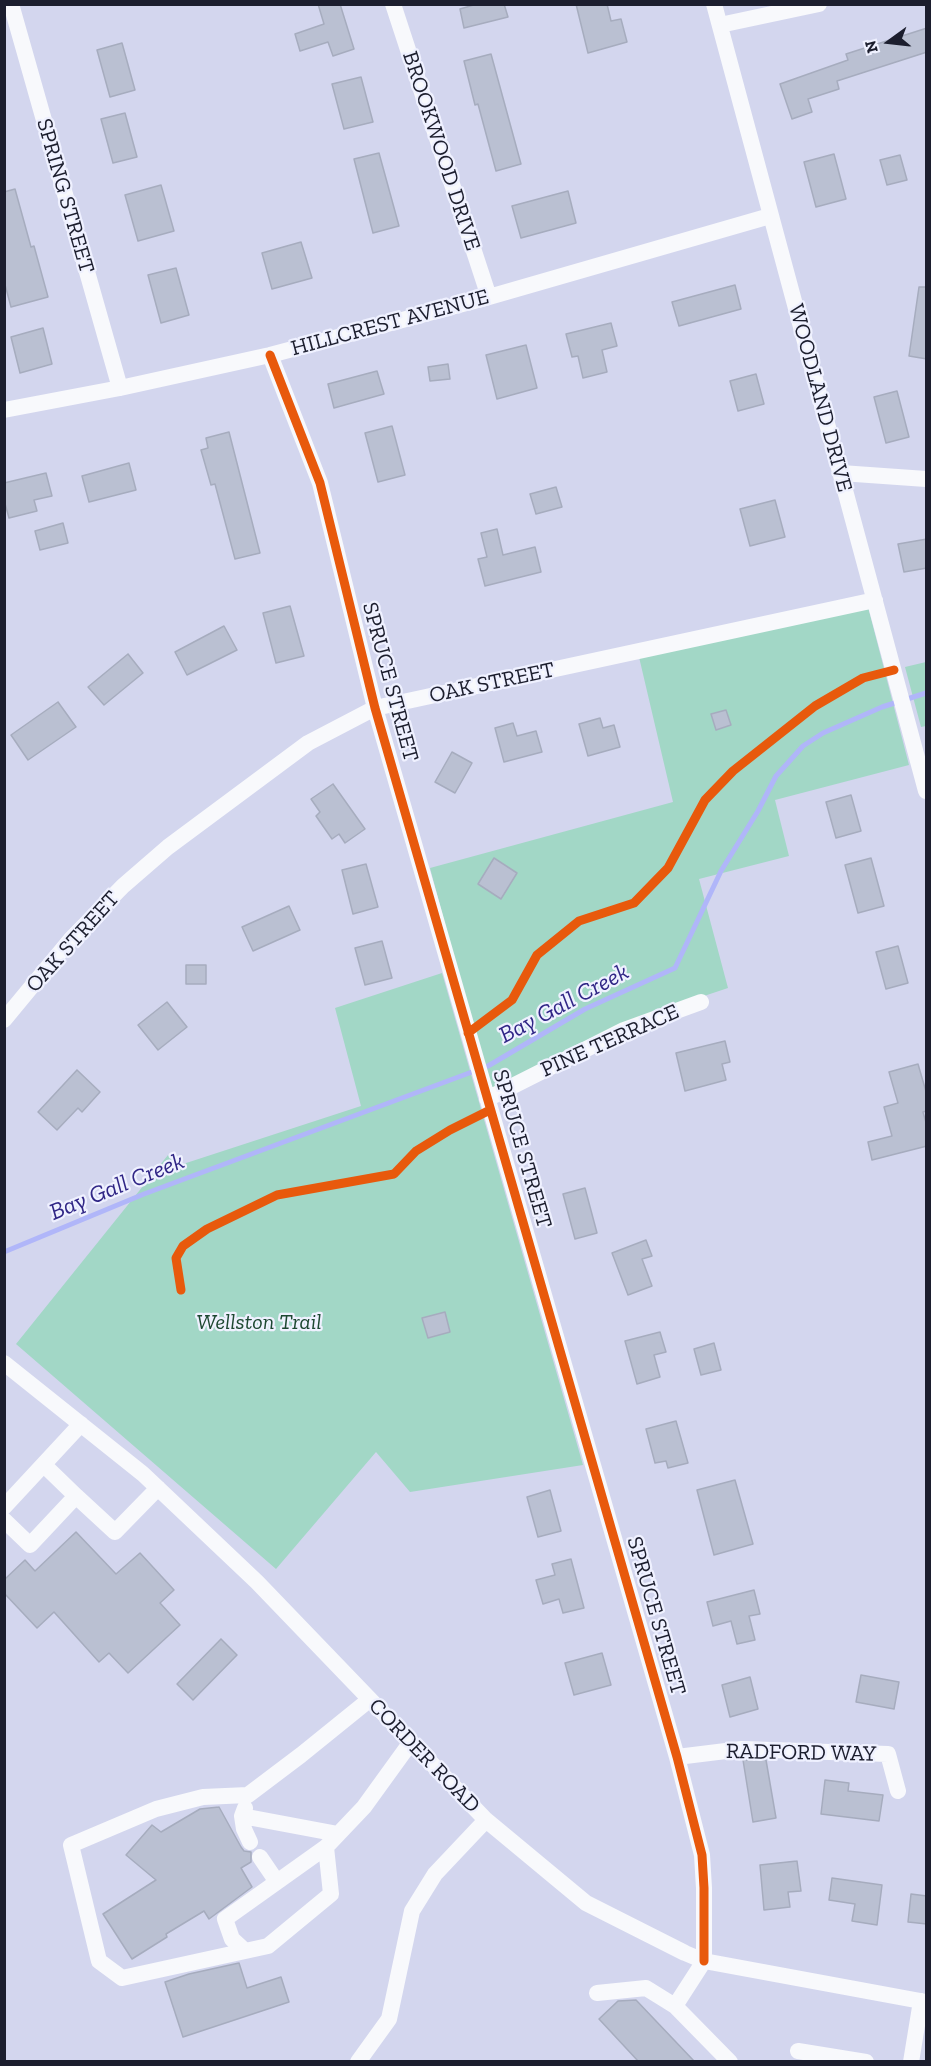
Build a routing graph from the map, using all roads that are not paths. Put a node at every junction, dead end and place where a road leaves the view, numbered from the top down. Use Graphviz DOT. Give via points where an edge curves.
graph roads {
  1 [pos="11,4"];
  2 [pos="393,4"];
  3 [pos="714,4"];
  4 [pos="819,4"];
  5 [pos="720,25"];
  6 [pos="770,216"];
  7 [pos="489,297"];
  8 [pos="270,355"];
  9 [pos="120,388"];
  10 [pos="4,410"];
  11 [pos="841,473"];
  12 [pos="927,479"];
  13 [pos="874,600"];
  14 [pos="375,708"];
  15 [pos="920,736"];
  16 [pos="927,791"];
  17 [pos="701,1002"];
  18 [pos="4,1020"];
  19 [pos="485,1094"];
  20 [pos="4,1362"];
  21 [pos="81,1424"];
  22 [pos="44,1465"];
  23 [pos="158,1488"];
  24 [pos="76,1496"];
  25 [pos="4,1507"];
  26 [pos="4,1520"];
  27 [pos="369,1700"];
  28 [pos="411,1742"];
  29 [pos="677,1757"];
  30 [pos="898,1791"];
  31 [pos="248,1795"];
  32 [pos="243,1816"];
  33 [pos="486,1820"];
  34 [pos="338,1834"];
  35 [pos="250,1842"];
  36 [pos="326,1847"];
  37 [pos="260,1857"];
  38 [pos="277,1882"];
  39 [pos="245,1951"];
  40 [pos="704,1961"];
  41 [pos="597,1993"];
  42 [pos="924,2001"];
  43 [pos="675,2006"];
  44 [pos="798,2051"];
  45 [pos="358,2061"];
  46 [pos="730,2061"];
  47 [pos="866,2061"];
  48 [pos="910,2061"];
  1 -- 9 [label="street, SPRING STREET"];
  2 -- 7 [label="street, BROOKWOOD DRIVE"];
  3 -- 5 [label="street, WOODLAND DRIVE"];
  4 -- 5 [label="street"];
  5 -- 6 [label="street, WOODLAND DRIVE"];
  6 -- 7 [label="street, HILLCREST AVENUE"];
  6 -- 11 [label="street, WOODLAND DRIVE"];
  7 -- 8 [label="street, HILLCREST AVENUE"];
  8 -- 9 [label="street, HILLCREST AVENUE"];
  8 -- 14 [label="street, SPRUCE STREET" via="320,483"];
  9 -- 10 [label="street, HILLCREST AVENUE"];
  11 -- 12 [label="street"];
  11 -- 13 [label="street, WOODLAND DRIVE"];
  13 -- 14 [label="street, OAK STREET"];
  13 -- 15 [label="street, WOODLAND DRIVE" via="908,720"];
  14 -- 18 [label="street, OAK STREET" via="308,743 168,848 123,886 71,939"];
  14 -- 19 [label="street, SPRUCE STREET"];
  15 -- 16 [label="street, WOODLAND DRIVE"];
  17 -- 19 [label="street, PINE TERRACE" via="624,1030"];
  19 -- 29 [label="street, SPRUCE STREET"];
  20 -- 21 [label="street, CORDER ROAD"];
  21 -- 22 [label="street"];
  21 -- 23 [label="street, CORDER ROAD"];
  22 -- 24 [label="street"];
  22 -- 25 [label="street"];
  23 -- 24 [label="street" via="115,1532"];
  23 -- 27 [label="street, CORDER ROAD" via="257,1582"];
  24 -- 26 [label="street" via="30,1545"];
  27 -- 28 [label="street, CORDER ROAD"];
  27 -- 31 [label="street"];
  28 -- 33 [label="street, CORDER ROAD"];
  28 -- 34 [label="street" via="364,1807"];
  29 -- 30 [label="street, RADFORD WAY" via="742,1749 888,1754"];
  29 -- 40 [label="street, SPRUCE STREET" via="702,1855"];
  31 -- 32 [label="street"];
  31 -- 39 [label="street" via="203,1797 156,1809 71,1845 99,1961 122,1978"];
  32 -- 34 [label="street"];
  32 -- 35 [label="street"];
  33 -- 40 [label="street, CORDER ROAD" via="586,1903"];
  33 -- 45 [label="street" via="435,1874 412,1911 389,2019"];
  34 -- 36 [label="street"];
  36 -- 38 [label="street"];
  36 -- 39 [label="street" via="331,1894 268,1946"];
  37 -- 38 [label="street"];
  38 -- 39 [label="street" via="225,1919 232,1939"];
  40 -- 42 [label="street, CORDER ROAD"];
  40 -- 43 [label="street"];
  41 -- 43 [label="street" via="646,1988"];
  42 -- 48 [label="street"];
  43 -- 46 [label="street"];
  44 -- 47 [label="street"];
}
